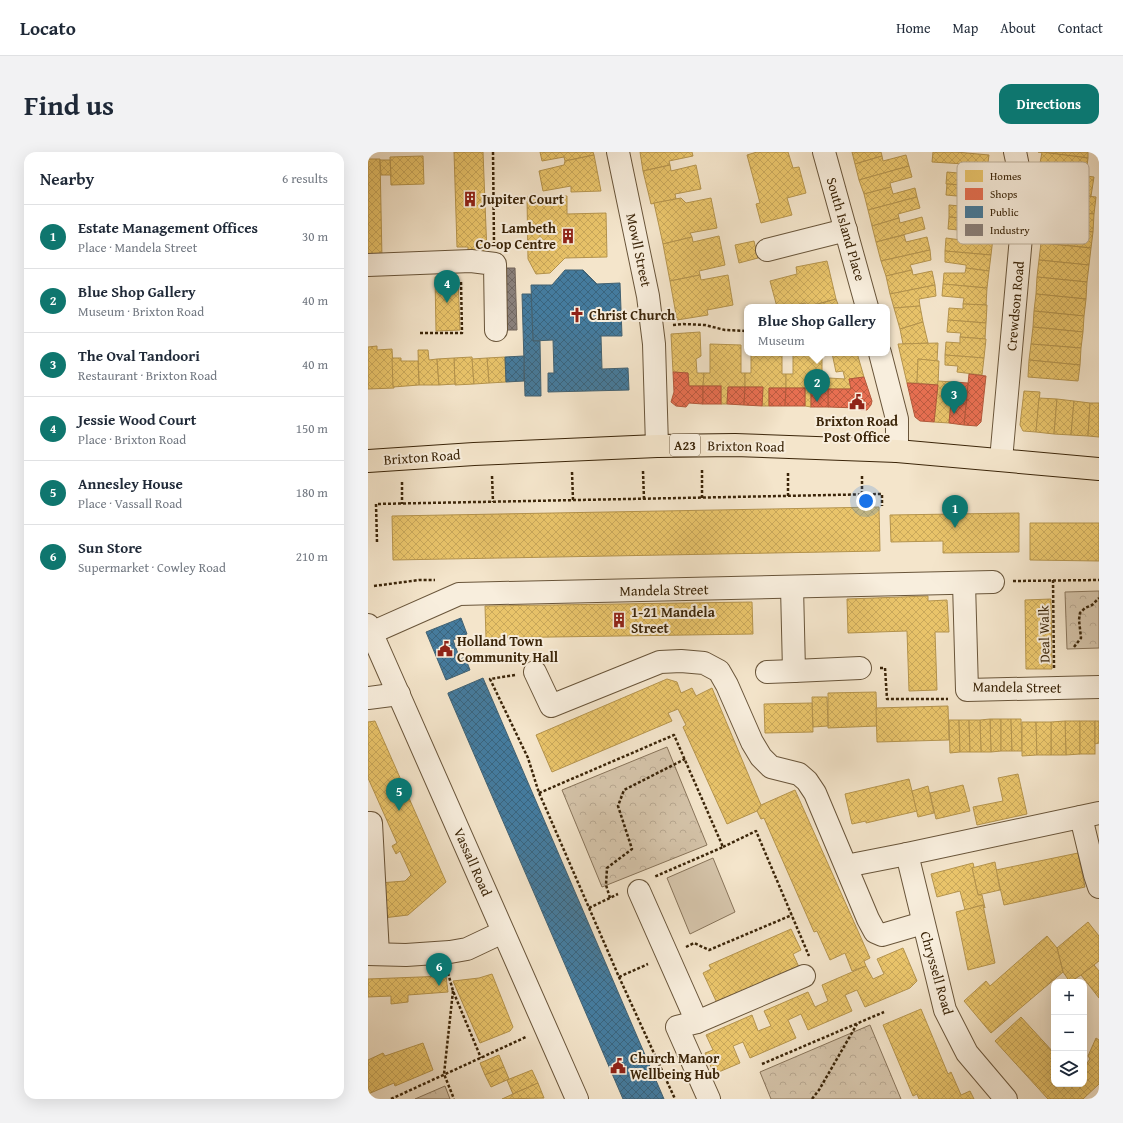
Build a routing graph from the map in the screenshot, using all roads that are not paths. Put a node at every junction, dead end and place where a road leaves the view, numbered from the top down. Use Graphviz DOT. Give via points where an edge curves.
graph roads {
  1 [pos="618,152"];
  2 [pos="824,152"];
  3 [pos="1015,152"];
  4 [pos="1017,162"];
  5 [pos="846,230"];
  6 [pos="1020,244"];
  7 [pos="767,250"];
  8 [pos="368,265"];
  9 [pos="866,304"];
  10 [pos="496,330"];
  11 [pos="881,356"];
  12 [pos="657,446"];
  13 [pos="897,451"];
  14 [pos="1001,460"];
  15 [pos="368,461"];
  16 [pos="1099,469"];
  17 [pos="993,582"];
  18 [pos="964,583"];
  19 [pos="792,587"];
  20 [pos="370,629"];
  21 [pos="860,668"];
  22 [pos="794,671"];
  23 [pos="535,672"];
  24 [pos="767,672"];
  25 [pos="1099,687"];
  26 [pos="399,694"];
  27 [pos="368,698"];
  28 [pos="1090,815"];
  29 [pos="368,824"];
  30 [pos="907,854"];
  31 [pos="856,864"];
  32 [pos="638,887"];
  33 [pos="1099,887"];
  34 [pos="923,923"];
  35 [pos="503,932"];
  36 [pos="373,954"];
  37 [pos="804,976"];
  38 [pos="698,1022"];
  39 [pos="576,1099"];
  40 [pos="709,1099"];
  41 [pos="1006,1099"];
  1 -- 12 [label="street, Mowll Street" via="648,296 654,344"];
  2 -- 5 [label="street, South Island Place"];
  3 -- 4 [label="street, Crewdson Road"];
  5 -- 7 [label="street"];
  5 -- 9 [label="street, South Island Place"];
  6 -- 14 [label="street, Crewdson Road"];
  8 -- 10 [label="street" via="461,262 495,264"];
  11 -- 13 [label="street" via="895,408"];
  12 -- 13 [label="highway, Brixton Road / A23" via="735,445"];
  12 -- 15 [label="highway, Brixton Road / A23"];
  13 -- 14 [label="highway, Brixton Road / A23"];
  14 -- 16 [label="highway, Brixton Road / A23"];
  17 -- 18 [label="street, Mandela Street"];
  18 -- 19 [label="street, Mandela Street"];
  18 -- 25 [label="street, Mandela Street" via="967,690"];
  19 -- 20 [label="street, Mandela Street" via="459,594"];
  19 -- 22 [label="street"];
  20 -- 26 [label="street, Vassall Road"];
  21 -- 22 [label="street"];
  22 -- 24 [label="street"];
  23 -- 34 [label="street" via="551,706 660,662 704,663 719,671 761,757 771,767 799,774 815,792 875,932 882,935"];
  26 -- 27 [label="street"];
  26 -- 35 [label="street, Vassall Road"];
  28 -- 30 [label="street"];
  28 -- 33 [label="street" via="1095,875"];
  29 -- 36 [label="street" via="371,823"];
  30 -- 31 [label="street"];
  30 -- 34 [label="street, Chryssell Road"];
  32 -- 38 [label="street"];
  34 -- 41 [label="street, Chryssell Road" via="945,1010 967,1053"];
  35 -- 36 [label="street" via="467,949 450,952"];
  35 -- 39 [label="street, Vassall Road"];
  37 -- 38 [label="street"];
  38 -- 40 [label="street" via="677,1027"];
}
